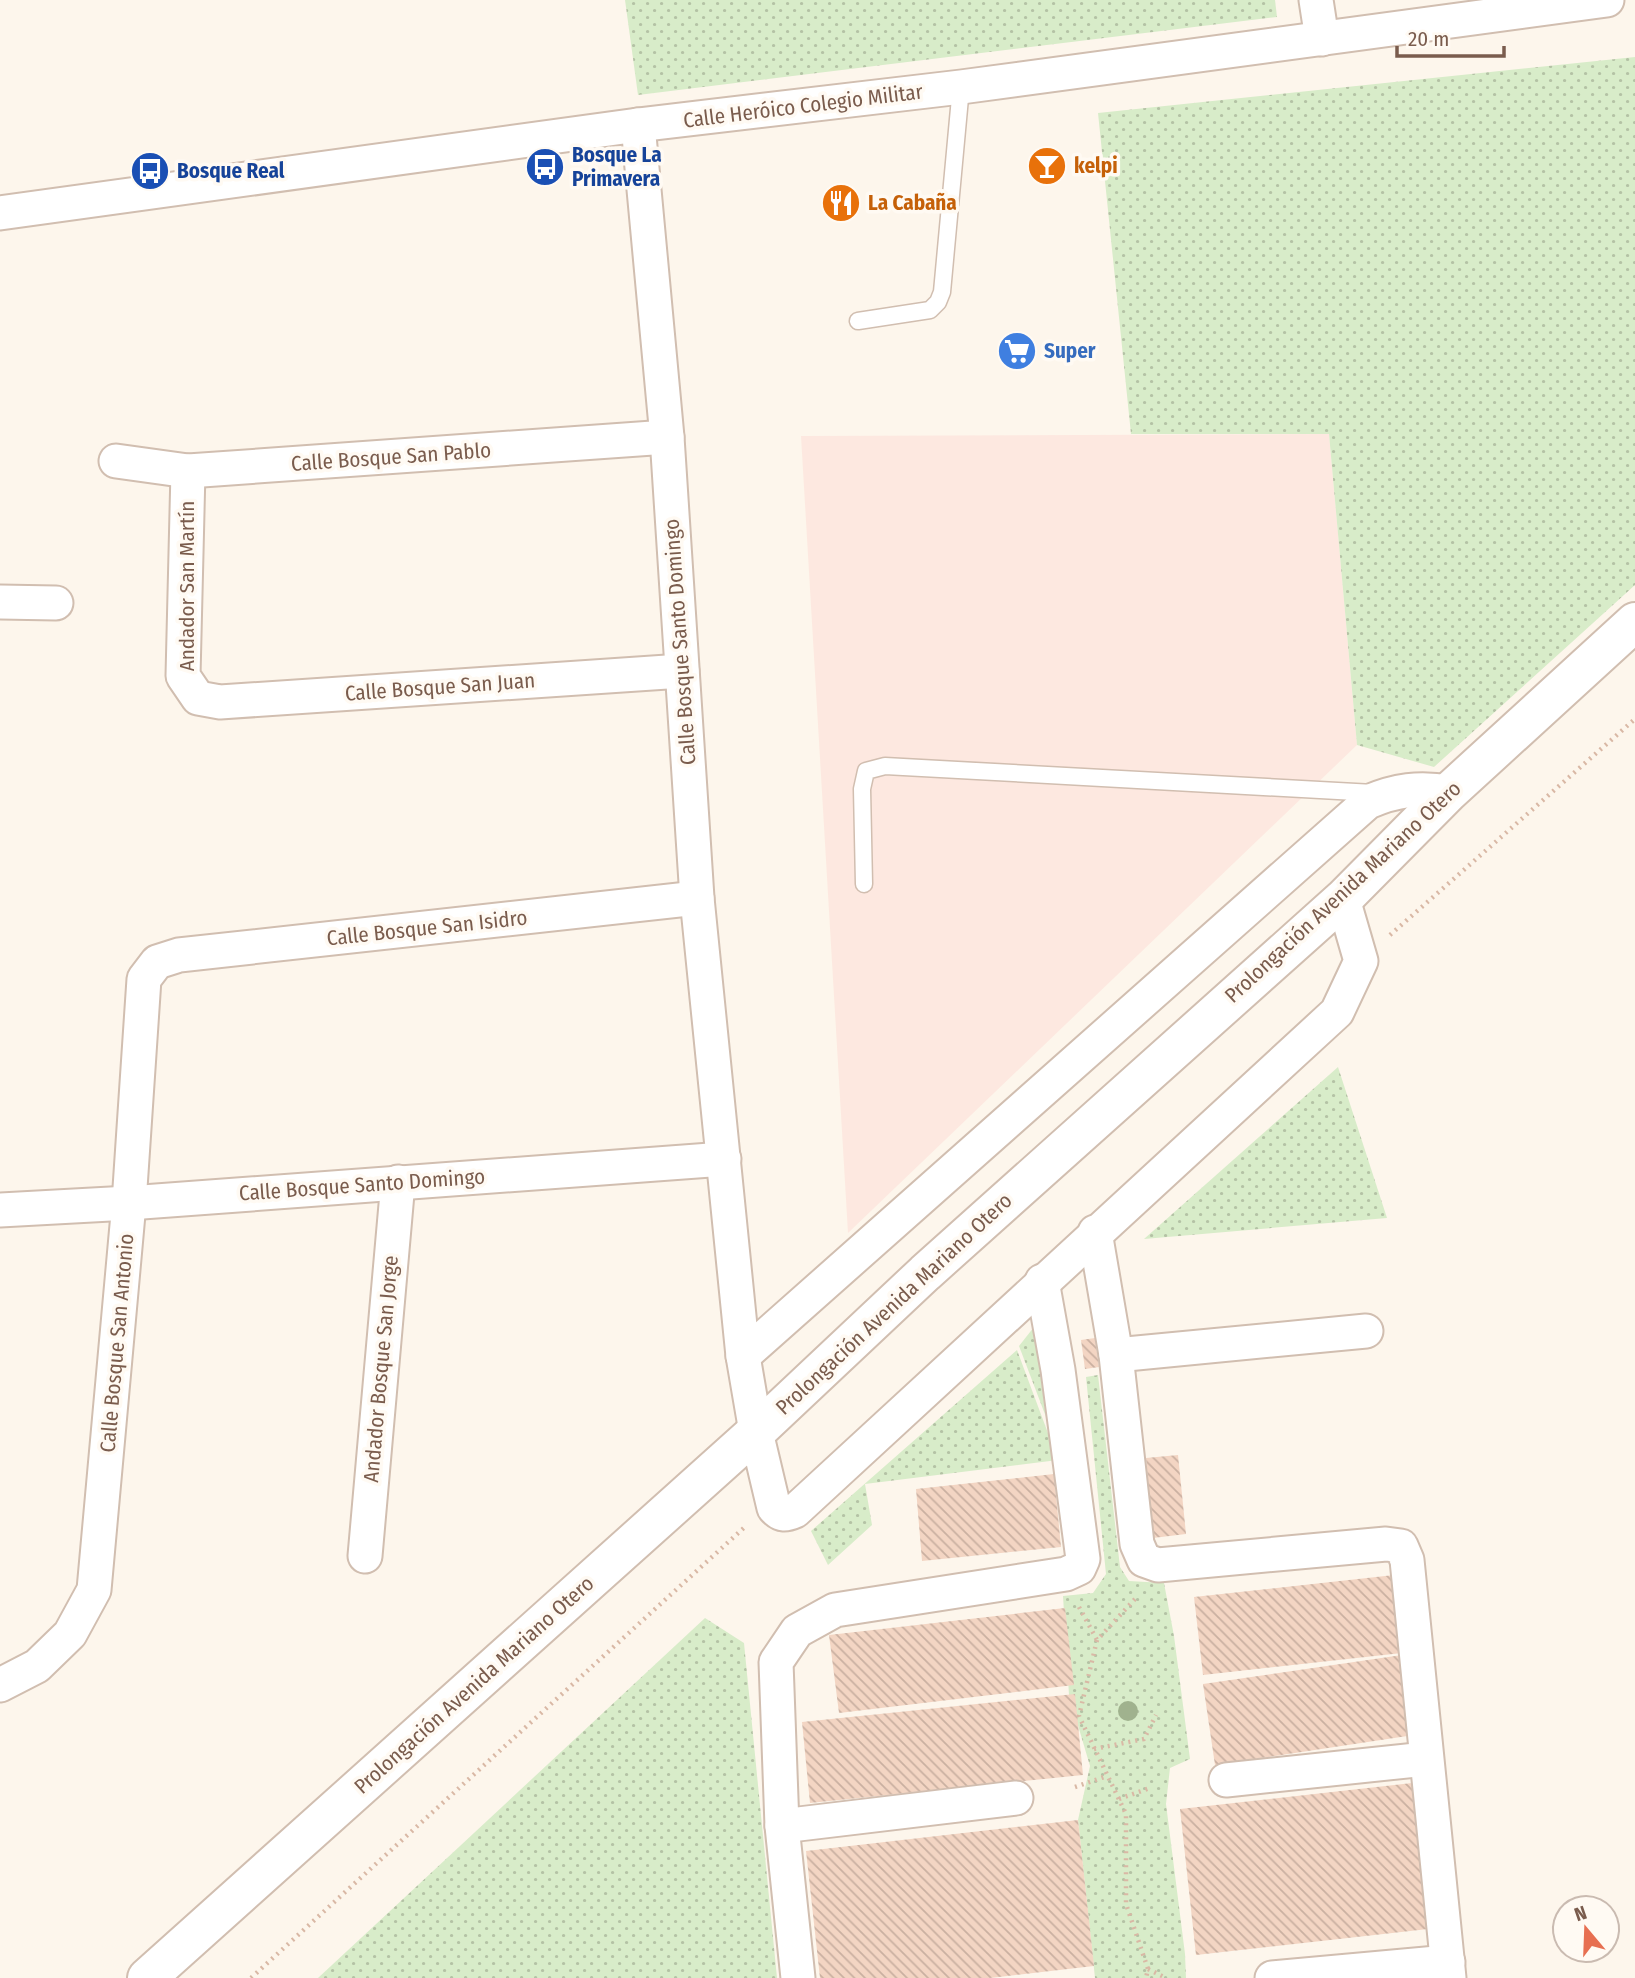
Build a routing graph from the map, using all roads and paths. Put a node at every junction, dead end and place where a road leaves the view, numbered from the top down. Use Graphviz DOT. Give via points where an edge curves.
graph roads {
  1 [pos="1316,0"];
  2 [pos="1606,0"];
  3 [pos="1322,39"];
  4 [pos="961,87"];
  5 [pos="638,125"];
  6 [pos="0,213"];
  7 [pos="858,321"];
  8 [pos="667,437"];
  9 [pos="116,461"];
  10 [pos="188,471"];
  11 [pos="0,602"];
  12 [pos="57,604"];
  13 [pos="1635,622"];
  14 [pos="682,671"];
  15 [pos="198,698"];
  16 [pos="1449,792"];
  17 [pos="1387,794"];
  18 [pos="864,884"];
  19 [pos="697,898"];
  20 [pos="1343,899"];
  21 [pos="157,962"];
  22 [pos="724,1159"];
  23 [pos="398,1182"];
  24 [pos="129,1203"];
  25 [pos="0,1210"];
  26 [pos="1096,1233"];
  27 [pos="1042,1281"];
  28 [pos="1366,1331"];
  29 [pos="1116,1355"];
  30 [pos="743,1356"];
  31 [pos="755,1433"];
  32 [pos="365,1556"];
  33 [pos="1135,1599"];
  34 [pos="1079,1606"];
  35 [pos="1097,1640"];
  36 [pos="0,1685"];
  37 [pos="1156,1714"];
  38 [pos="1094,1749"];
  39 [pos="1426,1759"];
  40 [pos="1107,1776"];
  41 [pos="1226,1780"];
  42 [pos="1075,1787"];
  43 [pos="1150,1788"];
  44 [pos="1016,1798"];
  45 [pos="1119,1799"];
  46 [pos="782,1826"];
  47 [pos="1148,1969"];
  48 [pos="1449,1970"];
  49 [pos="147,1978"];
  50 [pos="798,1978"];
  51 [pos="1146,1978"];
  52 [pos="1166,1978"];
  53 [pos="1272,1978"];
  1 -- 3 [label="street"];
  2 -- 3 [label="street, Calle Heróico Colegio Militar"];
  3 -- 4 [label="street, Calle Heróico Colegio Militar"];
  4 -- 5 [label="street, Calle Heróico Colegio Militar"];
  4 -- 7 [label="lane" via="943,292 930,310"];
  5 -- 6 [label="street, Calle Heróico Colegio Militar"];
  5 -- 8 [label="street, Calle Bosque Santo Domingo"];
  8 -- 10 [label="street, Calle Bosque San Pablo"];
  8 -- 14 [label="street, Calle Bosque Santo Domingo"];
  9 -- 10 [label="street, Calle Bosque San Pablo"];
  10 -- 15 [label="street, Andador San Martín" via="183,676"];
  11 -- 12 [label="street"];
  13 -- 16 [label="street, Prolongación Avenida Mariano Otero"];
  14 -- 15 [label="street, Calle Bosque San Juan" via="220,702"];
  14 -- 19 [label="street, Calle Bosque Santo Domingo"];
  16 -- 17 [label="street" via="1428,788"];
  16 -- 20 [label="street, Prolongación Avenida Mariano Otero"];
  17 -- 18 [label="lane" via="885,766 866,771 862,789"];
  17 -- 30 [label="street" via="1368,802"];
  19 -- 21 [label="street, Calle Bosque San Isidro" via="179,955"];
  19 -- 22 [label="street, Calle Bosque Santo Domingo"];
  20 -- 26 [label="street" via="1361,961 1337,1012"];
  20 -- 31 [label="street, Prolongación Avenida Mariano Otero" via="925,1273"];
  21 -- 24 [label="street, Calle Bosque San Antonio" via="144,979"];
  22 -- 23 [label="street, Calle Bosque Santo Domingo"];
  22 -- 30 [label="street, Calle Bosque Santo Domingo"];
  23 -- 24 [label="street, Calle Bosque Santo Domingo"];
  23 -- 32 [label="street, Andador Bosque San Jorge"];
  24 -- 25 [label="street, Calle Bosque Santo Domingo"];
  24 -- 36 [label="street, Calle Bosque San Antonio" via="94,1590 70,1634 37,1666"];
  26 -- 27 [label="street"];
  26 -- 29 [label="street"];
  27 -- 31 [label="street, Calle Bosque Santo Domingo" via="786,1515 774,1508"];
  27 -- 46 [label="street" via="1083,1559 1079,1568 1066,1574 835,1610 797,1631 776,1662"];
  28 -- 29 [label="street"];
  29 -- 39 [label="street" via="1137,1544 1144,1560 1158,1565 1401,1546 1407,1560"];
  30 -- 31 [label="street, Calle Bosque Santo Domingo"];
  31 -- 49 [label="street, Prolongación Avenida Mariano Otero"];
  33 -- 35 [label="path"];
  34 -- 35 [label="path"];
  35 -- 38 [label="path" via="1079,1716"];
  37 -- 38 [label="path" via="1144,1738"];
  38 -- 40 [label="path"];
  39 -- 41 [label="street"];
  39 -- 48 [label="street"];
  40 -- 42 [label="path"];
  40 -- 45 [label="path"];
  43 -- 45 [label="path"];
  44 -- 46 [label="street"];
  45 -- 47 [label="path" via="1126,1814 1126,1904"];
  46 -- 50 [label="street"];
  47 -- 51 [label="path"];
  47 -- 52 [label="path"];
  48 -- 53 [label="street"];
}
